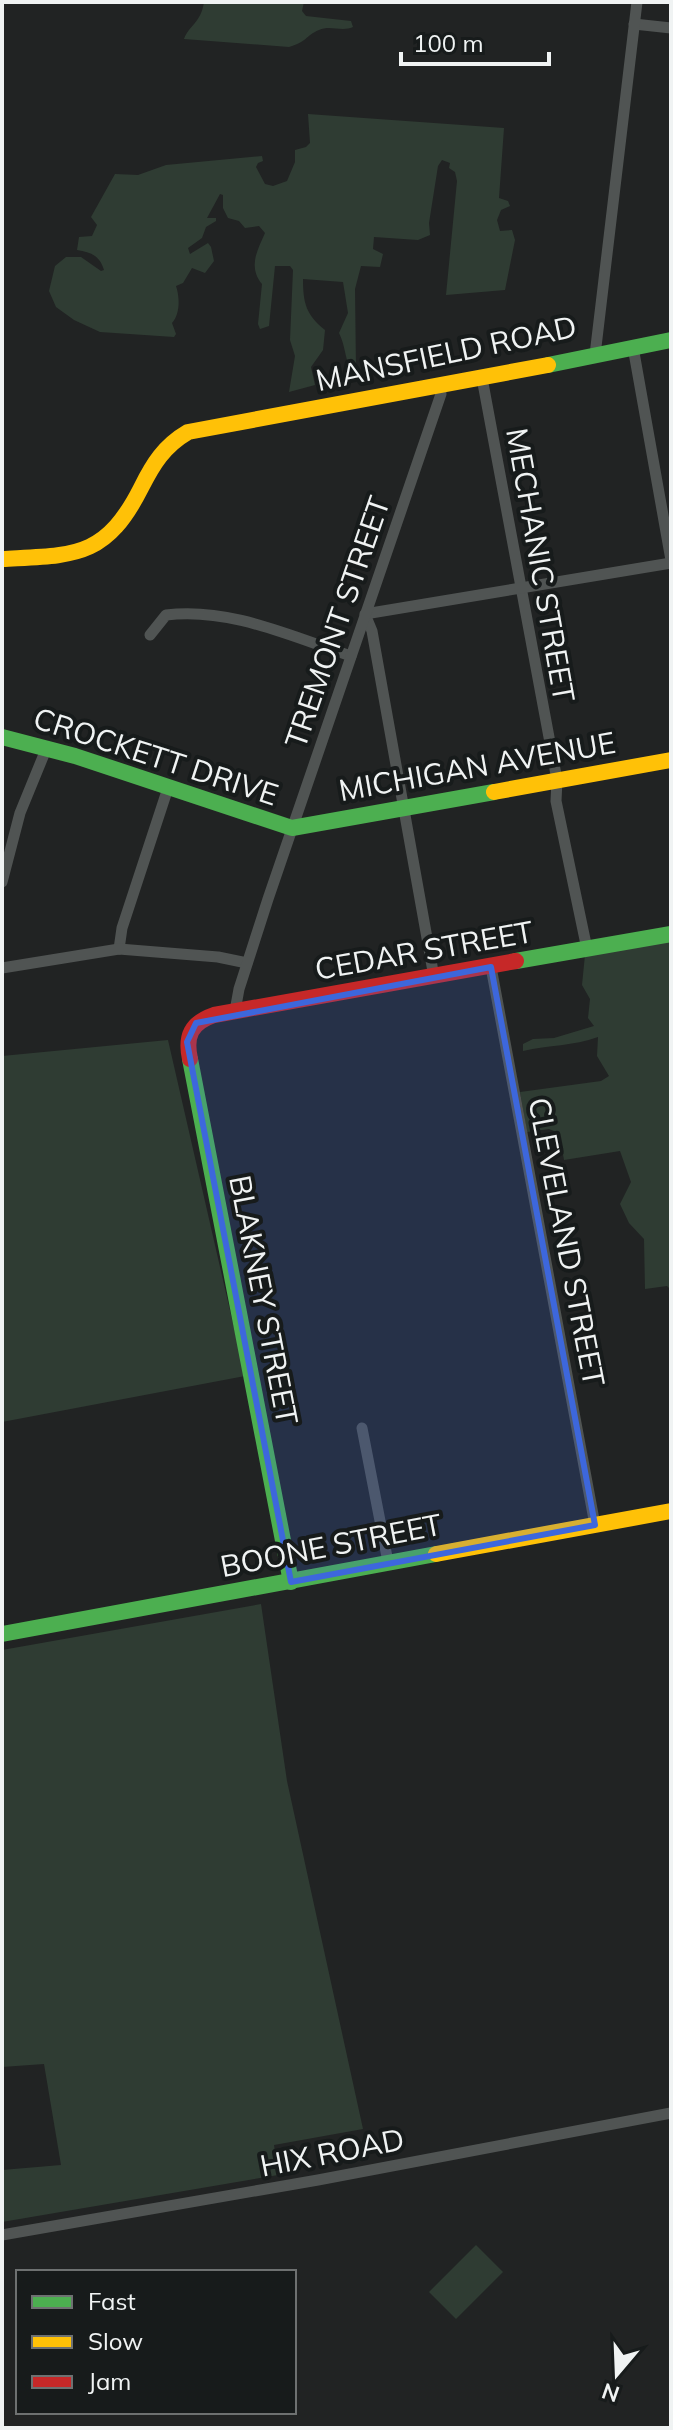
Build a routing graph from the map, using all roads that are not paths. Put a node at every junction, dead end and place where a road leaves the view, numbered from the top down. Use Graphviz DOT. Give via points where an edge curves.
graph roads {
  1 [pos="637,2"];
  2 [pos="634,24"];
  3 [pos="671,28"];
  4 [pos="671,340"];
  5 [pos="633,347"];
  6 [pos="595,355"];
  7 [pos="482,378"];
  8 [pos="440,386"];
  9 [pos="2,559"];
  10 [pos="671,561"];
  11 [pos="520,590"];
  12 [pos="365,614"];
  13 [pos="150,635"];
  14 [pos="351,656"];
  15 [pos="2,737"];
  16 [pos="47,747"];
  17 [pos="671,760"];
  18 [pos="557,780"];
  19 [pos="168,788"];
  20 [pos="404,808"];
  21 [pos="292,828"];
  22 [pos="2,882"];
  23 [pos="671,934"];
  24 [pos="119,949"];
  25 [pos="587,949"];
  26 [pos="247,963"];
  27 [pos="491,967"];
  28 [pos="2,968"];
  29 [pos="434,977"];
  30 [pos="235,1011"];
  31 [pos="190,1029"];
  32 [pos="362,1428"];
  33 [pos="671,1511"];
  34 [pos="595,1525"];
  35 [pos="388,1562"];
  36 [pos="291,1582"];
  37 [pos="2,1634"];
  38 [pos="671,2113"];
  39 [pos="2,2235"];
  1 -- 2 [label="street, MANSFIELD ROAD"];
  2 -- 3 [label="street"];
  2 -- 6 [label="street, MANSFIELD ROAD"];
  4 -- 5 [label="street"];
  5 -- 6 [label="street"];
  5 -- 10 [label="street"];
  6 -- 7 [label="street, MANSFIELD ROAD"];
  7 -- 8 [label="street, MANSFIELD ROAD"];
  7 -- 11 [label="street, MECHANIC STREET"];
  8 -- 9 [label="street, MANSFIELD ROAD" via="182,435 160,454 128,515 110,536 79,551"];
  8 -- 12 [label="street, TREMONT STREET"];
  10 -- 11 [label="street"];
  11 -- 12 [label="street"];
  11 -- 18 [label="street, MECHANIC STREET"];
  12 -- 14 [label="street, TREMONT STREET"];
  12 -- 20 [label="street"];
  13 -- 14 [label="street" via="166,615 194,612 228,616"];
  14 -- 21 [label="street, TREMONT STREET"];
  15 -- 16 [label="street, CROCKETT DRIVE"];
  16 -- 19 [label="street, CROCKETT DRIVE"];
  16 -- 22 [label="street" via="20,813"];
  17 -- 18 [label="street, MICHIGAN AVENUE"];
  18 -- 20 [label="street, MICHIGAN AVENUE"];
  18 -- 25 [label="street, MECHANIC STREET" via="556,801"];
  19 -- 21 [label="street, CROCKETT DRIVE"];
  19 -- 24 [label="street"];
  20 -- 21 [label="street, MICHIGAN AVENUE"];
  20 -- 29 [label="street"];
  21 -- 26 [label="street, TREMONT STREET"];
  23 -- 25 [label="street, CEDAR STREET"];
  24 -- 26 [label="street"];
  24 -- 28 [label="street"];
  25 -- 27 [label="street, CEDAR STREET"];
  26 -- 30 [label="street, TREMONT STREET"];
  27 -- 29 [label="street, CEDAR STREET"];
  27 -- 34 [label="street, CLEVELAND STREET"];
  29 -- 30 [label="street, CEDAR STREET"];
  30 -- 31 [label="street, CEDAR STREET" via="204,1018"];
  31 -- 36 [label="street, BLAKNEY STREET" via="188,1051"];
  32 -- 35 [label="street"];
  33 -- 34 [label="street, BOONE STREET"];
  34 -- 35 [label="street, BOONE STREET"];
  35 -- 36 [label="street, BOONE STREET"];
  36 -- 37 [label="street, BOONE STREET"];
  38 -- 39 [label="street, HIX ROAD"];
}
